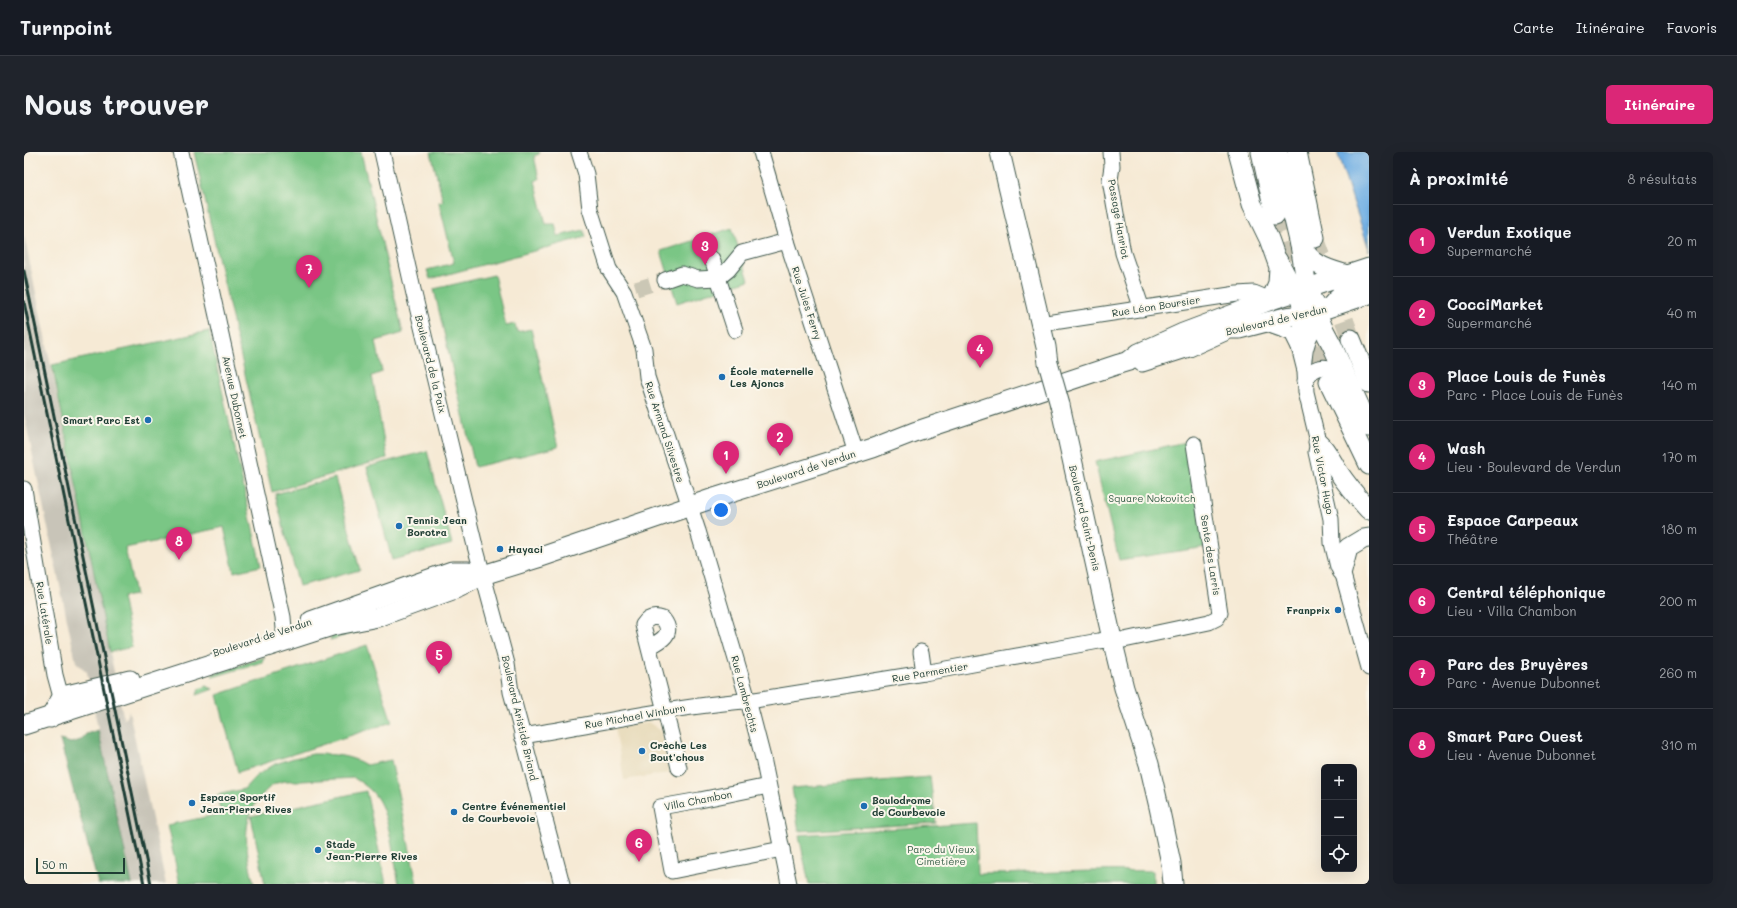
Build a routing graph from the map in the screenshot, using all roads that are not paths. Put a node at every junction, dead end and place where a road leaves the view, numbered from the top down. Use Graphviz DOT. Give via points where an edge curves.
graph roads {
  1 [pos="181,152"];
  2 [pos="382,152"];
  3 [pos="579,152"];
  4 [pos="761,152"];
  5 [pos="1000,152"];
  6 [pos="1111,152"];
  7 [pos="1238,152"];
  8 [pos="1261,152"];
  9 [pos="1278,152"];
  10 [pos="1297,152"];
  11 [pos="1275,215"];
  12 [pos="787,241"];
  13 [pos="1308,241"];
  14 [pos="1270,243"];
  15 [pos="712,259"];
  16 [pos="1369,268"];
  17 [pos="718,278"];
  18 [pos="665,280"];
  19 [pos="1369,280"];
  20 [pos="1304,281"];
  21 [pos="1352,290"];
  22 [pos="1271,300"];
  23 [pos="1142,309"];
  24 [pos="1316,314"];
  25 [pos="1264,323"];
  26 [pos="1040,324"];
  27 [pos="1229,329"];
  28 [pos="735,330"];
  29 [pos="1351,339"];
  30 [pos="1332,345"];
  31 [pos="1299,347"];
  32 [pos="1129,361"];
  33 [pos="1304,364"];
  34 [pos="1337,379"];
  35 [pos="1306,381"];
  36 [pos="1369,383"];
  37 [pos="1369,427"];
  38 [pos="1318,442"];
  39 [pos="1194,444"];
  40 [pos="856,453"];
  41 [pos="1369,464"];
  42 [pos="24,489"];
  43 [pos="689,506"];
  44 [pos="1369,510"];
  45 [pos="1369,538"];
  46 [pos="1342,572"];
  47 [pos="483,575"];
  48 [pos="1217,618"];
  49 [pos="284,636"];
  50 [pos="1112,639"];
  51 [pos="649,647"];
  52 [pos="921,652"];
  53 [pos="1369,668"];
  54 [pos="924,673"];
  55 [pos="748,700"];
  56 [pos="59,710"];
  57 [pos="665,710"];
  58 [pos="24,725"];
  59 [pos="522,736"];
  60 [pos="679,768"];
  61 [pos="768,786"];
  62 [pos="782,849"];
  63 [pos="562,884"];
  64 [pos="789,884"];
  65 [pos="1173,884"];
  1 -- 49 [label="street, Avenue Dubonnet" via="277,590"];
  2 -- 47 [label="street, Boulevard de la Paix"];
  3 -- 43 [label="street, Rue Armand Silvestre" via="586,174 590,209 609,269 630,291 644,349 647,377"];
  4 -- 12 [label="street, Rue Jules Ferry"];
  5 -- 26 [label="main road, Boulevard Saint-Denis"];
  6 -- 23 [label="street, Passage Hanriot" via="1110,180 1123,253"];
  7 -- 11 [label="main road" via="1247,188"];
  8 -- 11 [label="main road"];
  9 -- 11 [label="main road"];
  10 -- 13 [label="main road"];
  11 -- 13 [label="main road"];
  11 -- 14 [label="main road"];
  12 -- 17 [label="street" via="742,253"];
  12 -- 40 [label="street, Rue Jules Ferry"];
  13 -- 20 [label="main road"];
  13 -- 21 [label="main road" via="1311,259"];
  14 -- 20 [label="main road" via="1278,246"];
  14 -- 22 [label="main road" via="1279,275"];
  15 -- 17 [label="street"];
  16 -- 21 [label="main road"];
  17 -- 18 [label="street" via="698,279 682,274"];
  17 -- 28 [label="street"];
  19 -- 21 [label="street"];
  20 -- 21 [label="main road, Boulevard de Verdun"];
  20 -- 22 [label="main road, Boulevard de Verdun"];
  20 -- 24 [label="main road"];
  20 -- 27 [label="main road" via="1283,306 1233,322"];
  21 -- 24 [label="main road, Boulevard de Verdun"];
  21 -- 30 [label="main road" via="1335,322"];
  22 -- 23 [label="street, Rue Léon Boursier" via="1251,292"];
  22 -- 32 [label="main road, Boulevard de Verdun" via="1159,344 1139,353"];
  23 -- 26 [label="street, Rue Léon Boursier"];
  24 -- 25 [label="main road, Boulevard de Verdun"];
  24 -- 30 [label="main road"];
  24 -- 31 [label="street" via="1302,325"];
  24 -- 33 [label="street" via="1304,353"];
  25 -- 27 [label="main road, Boulevard de Verdun"];
  25 -- 31 [label="street, Rue Victor Hugo" via="1292,334"];
  26 -- 50 [label="main road, Boulevard Saint-Denis, bridge"];
  27 -- 32 [label="main road, Boulevard de Verdun" via="1146,362"];
  29 -- 36 [label="main road"];
  30 -- 34 [label="main road"];
  31 -- 33 [label="street, Rue Victor Hugo"];
  32 -- 40 [label="main road, Boulevard de Verdun"];
  33 -- 35 [label="street, Rue Victor Hugo"];
  34 -- 35 [label="street" via="1331,367 1322,366 1312,372"];
  34 -- 37 [label="main road"];
  34 -- 41 [label="main road"];
  35 -- 38 [label="street, Rue Victor Hugo" via="1308,405"];
  38 -- 44 [label="main road" via="1354,494"];
  38 -- 46 [label="street, Rue Victor Hugo" via="1316,452 1331,519 1331,536 1338,567"];
  39 -- 48 [label="street, Sente des Larris" via="1220,613"];
  40 -- 43 [label="main road, Boulevard de Verdun"];
  42 -- 56 [label="street, Rue Latérale"];
  43 -- 47 [label="main road, Boulevard de Verdun"];
  43 -- 55 [label="street, Rue Lambrechts"];
  45 -- 46 [label="main road" via="1362,539 1348,548"];
  46 -- 53 [label="street, Rue Victor Hugo"];
  47 -- 49 [label="main road, Boulevard de Verdun" via="451,591 378,617"];
  47 -- 59 [label="street, Boulevard Aristide Briand" via="507,664"];
  48 -- 50 [label="street, Rue Parmentier" via="1209,622 1124,640"];
  49 -- 56 [label="main road, Boulevard de Verdun"];
  50 -- 54 [label="street, Rue Parmentier"];
  50 -- 65 [label="main road, Boulevard Saint-Denis" via="1124,688 1149,764"];
  51 -- 57 [label="street"];
  52 -- 54 [label="street"];
  54 -- 55 [label="street, Rue Parmentier"];
  55 -- 57 [label="street, Rue Michael Winburn"];
  55 -- 61 [label="street, Rue Lambrechts"];
  56 -- 58 [label="main road, Boulevard de Verdun"];
  57 -- 59 [label="street, Rue Michael Winburn"];
  57 -- 60 [label="street"];
  59 -- 63 [label="street, Boulevard Aristide Briand"];
  61 -- 62 [label="street, Rue Lambrechts"];
  61 -- 62 [label="street, Villa Chambon" via="660,807 672,871"];
  62 -- 64 [label="street, Rue Lambrechts"];
}
